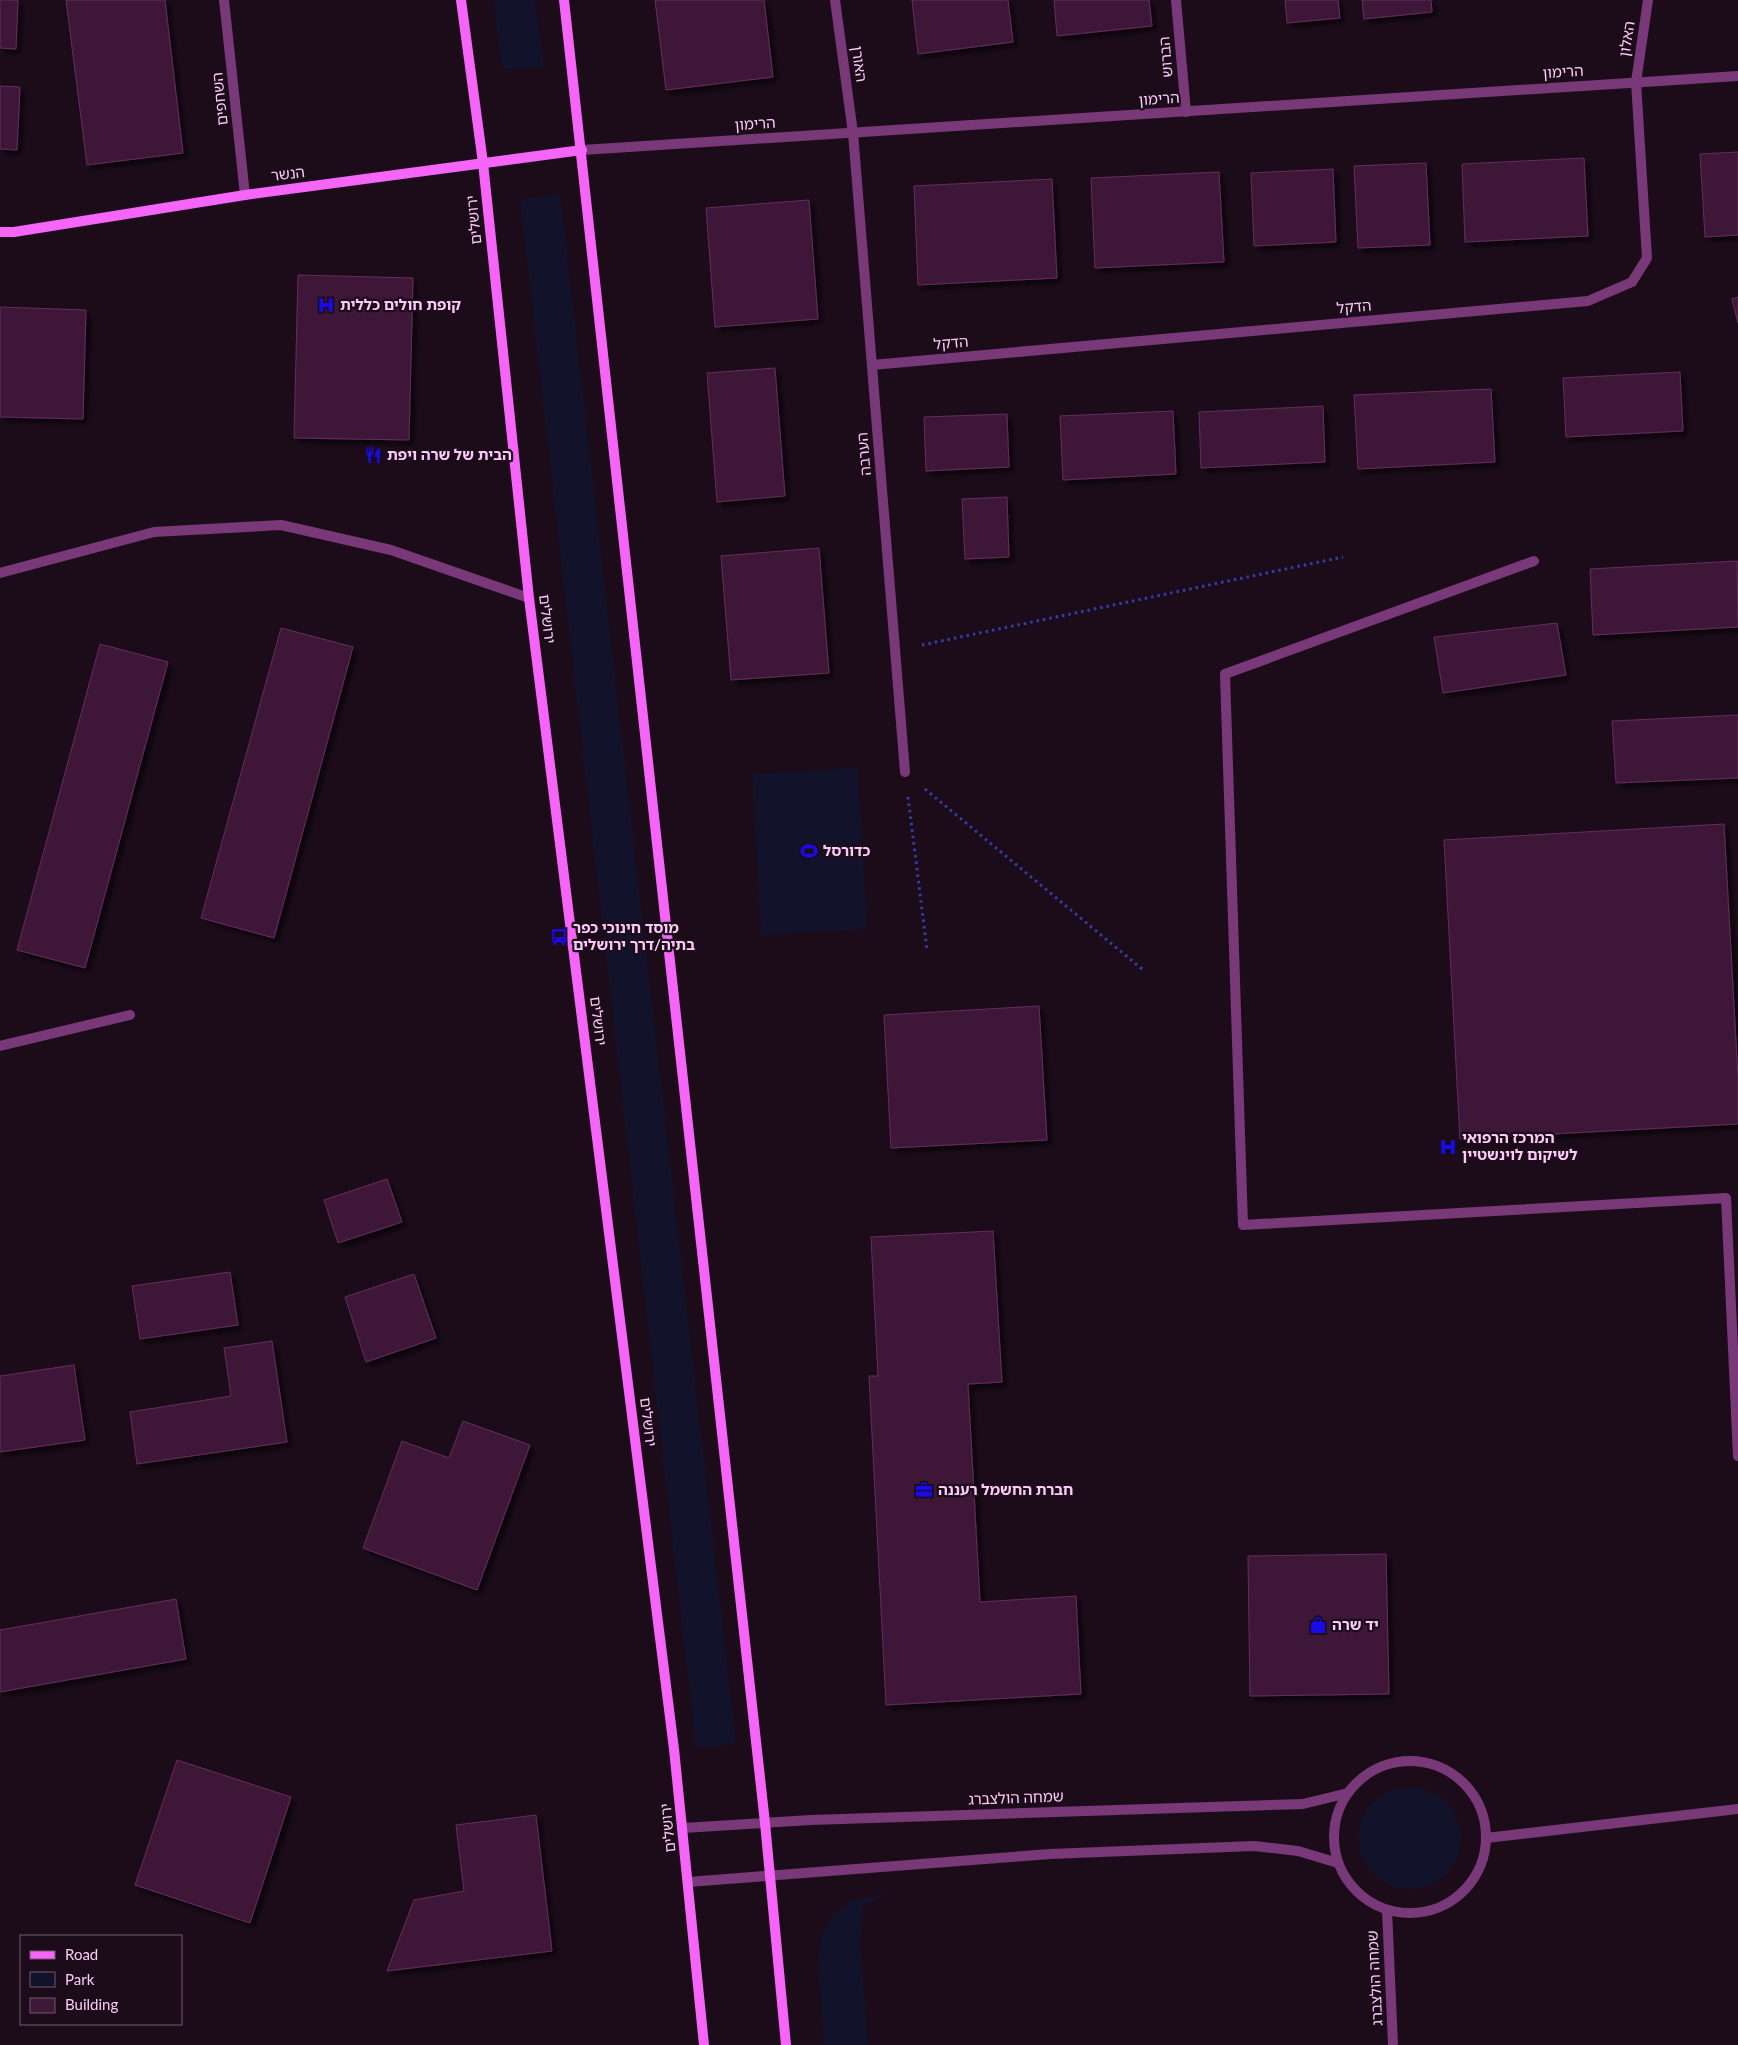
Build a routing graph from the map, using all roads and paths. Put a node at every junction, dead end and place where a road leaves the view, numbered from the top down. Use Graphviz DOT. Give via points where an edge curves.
graph roads {
  1 [pos="224,0"];
  2 [pos="461,0"];
  3 [pos="564,0"];
  4 [pos="835,0"];
  5 [pos="1176,0"];
  6 [pos="1648,0"];
  7 [pos="1738,76"];
  8 [pos="1636,82"];
  9 [pos="1186,112"];
  10 [pos="854,133"];
  11 [pos="582,150"];
  12 [pos="483,163"];
  13 [pos="245,195"];
  14 [pos="0,232"];
  15 [pos="872,365"];
  16 [pos="1343,556"];
  17 [pos="1534,561"];
  18 [pos="0,573"];
  19 [pos="529,598"];
  20 [pos="895,651"];
  21 [pos="905,772"];
  22 [pos="927,950"];
  23 [pos="1142,969"];
  24 [pos="130,1015"];
  25 [pos="0,1046"];
  26 [pos="1738,1456"];
  27 [pos="1348,1792"];
  28 [pos="1738,1809"];
  29 [pos="765,1823"];
  30 [pos="683,1828"];
  31 [pos="1486,1838"];
  32 [pos="1338,1863"];
  33 [pos="770,1875"];
  34 [pos="688,1882"];
  35 [pos="1387,1910"];
  36 [pos="704,2045"];
  37 [pos="786,2045"];
  38 [pos="1393,2045"];
  1 -- 13 [label="street, השחפים"];
  2 -- 12 [label="main road, ירושלים"];
  3 -- 11 [label="main road"];
  4 -- 10 [label="street, האורן"];
  5 -- 9 [label="street, הברוש"];
  6 -- 8 [label="street, האלון"];
  7 -- 8 [label="street, הרימון"];
  8 -- 9 [label="street, הרימון"];
  8 -- 15 [label="street, הדקל" via="1647,258 1632,282 1588,301"];
  9 -- 10 [label="street, הרימון"];
  10 -- 11 [label="street, הרימון"];
  10 -- 15 [label="street, הערבה"];
  11 -- 12 [label="main road, הנשר"];
  11 -- 29 [label="main road"];
  12 -- 13 [label="main road, הנשר"];
  12 -- 19 [label="main road, ירושלים"];
  13 -- 14 [label="main road, הנשר"];
  15 -- 20 [label="street, הערבה"];
  16 -- 20 [label="path"];
  17 -- 26 [label="street" via="1224,674 1243,1225 1726,1198"];
  18 -- 19 [label="street" via="154,532 281,525 391,550"];
  19 -- 30 [label="main road, ירושלים"];
  20 -- 21 [label="street, הערבה"];
  21 -- 22 [label="path"];
  21 -- 23 [label="path"];
  24 -- 25 [label="street"];
  27 -- 29 [label="street, שמחה הולצברג" via="1303,1804"];
  27 -- 31 [label="street" via="1367,1775 1391,1763 1418,1761 1443,1768 1465,1783 1480,1805"];
  27 -- 32 [label="street" via="1336,1817 1334,1840"];
  28 -- 31 [label="street"];
  29 -- 30 [label="street, שמחה הולצברג"];
  29 -- 33 [label="main road"];
  30 -- 34 [label="main road, ירושלים"];
  31 -- 35 [label="street" via="1484,1857 1472,1881 1454,1900 1433,1910 1410,1913"];
  32 -- 33 [label="street" via="1298,1851 1254,1846 1050,1854"];
  32 -- 35 [label="street" via="1366,1900"];
  33 -- 34 [label="street"];
  33 -- 37 [label="main road"];
  34 -- 36 [label="main road, ירושלים"];
  35 -- 38 [label="street, שמחה הולצברג"];
}
